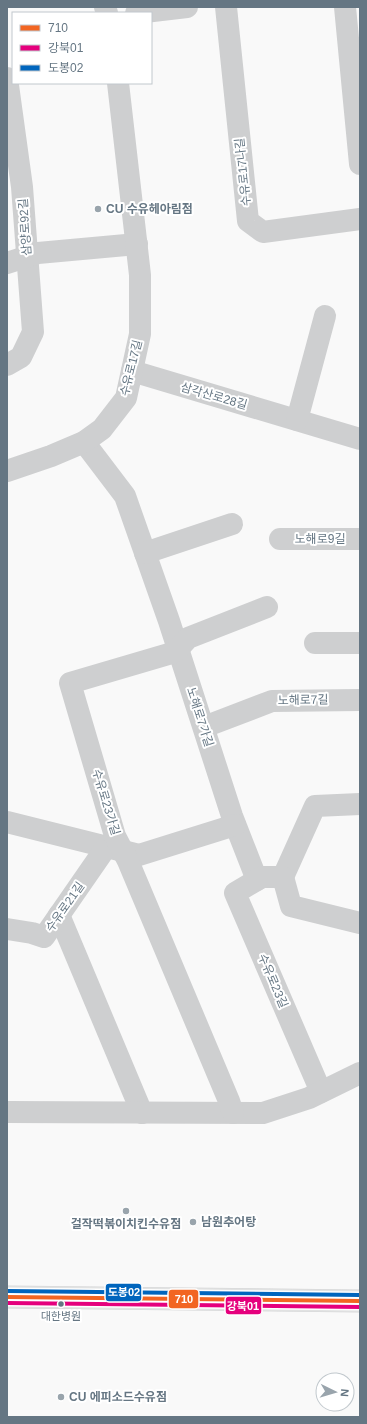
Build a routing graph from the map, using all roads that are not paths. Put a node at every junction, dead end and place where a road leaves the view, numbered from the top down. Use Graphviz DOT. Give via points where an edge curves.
graph roads {
  1 [pos="187,7"];
  2 [pos="226,7"];
  3 [pos="344,7"];
  4 [pos="144,12"];
  5 [pos="7,78"];
  6 [pos="118,84"];
  7 [pos="360,164"];
  8 [pos="360,219"];
  9 [pos="137,244"];
  10 [pos="17,260"];
  11 [pos="325,316"];
  12 [pos="7,365"];
  13 [pos="132,371"];
  14 [pos="297,420"];
  15 [pos="360,439"];
  16 [pos="84,442"];
  17 [pos="7,471"];
  18 [pos="232,524"];
  19 [pos="280,539"];
  20 [pos="360,539"];
  21 [pos="145,553"];
  22 [pos="267,607"];
  23 [pos="315,642"];
  24 [pos="360,643"];
  25 [pos="178,649"];
  26 [pos="360,700"];
  27 [pos="204,727"];
  28 [pos="360,804"];
  29 [pos="7,822"];
  30 [pos="235,825"];
  31 [pos="115,848"];
  32 [pos="283,877"];
  33 [pos="257,880"];
  34 [pos="59,915"];
  35 [pos="360,923"];
  36 [pos="7,929"];
  37 [pos="360,1073"];
  38 [pos="321,1092"];
  39 [pos="7,1112"];
  40 [pos="142,1113"];
  41 [pos="233,1113"];
  42 [pos="7,1297"];
  43 [pos="360,1301"];
  1 -- 4 [label="street"];
  2 -- 8 [label="street, 수유로17나길" via="248,221 263,232"];
  3 -- 7 [label="street"];
  5 -- 10 [label="street, 삼양로92길" via="22,187"];
  6 -- 9 [label="street, 수유로17길"];
  9 -- 10 [label="street" via="38,253"];
  9 -- 13 [label="street, 수유로17길" via="140,334"];
  10 -- 12 [label="street, 삼양로92길" via="33,332 21,357"];
  11 -- 14 [label="street"];
  13 -- 14 [label="street, 삼각산로28길"];
  13 -- 16 [label="street, 수유로17길" via="126,398 102,429"];
  14 -- 15 [label="street, 삼각산로28길"];
  16 -- 17 [label="street, 수유로17길"];
  16 -- 21 [label="street, 노해로7가길" via="125,496"];
  18 -- 21 [label="street"];
  19 -- 20 [label="street, 노해로9길"];
  21 -- 25 [label="street, 노해로7가길"];
  22 -- 25 [label="street, 수유로23가길" via="188,638"];
  23 -- 24 [label="street"];
  25 -- 27 [label="street, 노해로7가길"];
  25 -- 31 [label="street, 수유로23가길" via="70,684 115,836"];
  26 -- 27 [label="street, 노해로7길" via="272,701"];
  27 -- 30 [label="street, 노해로7가길"];
  28 -- 32 [label="street" via="315,806"];
  29 -- 31 [label="street"];
  30 -- 31 [label="street" via="139,855"];
  30 -- 33 [label="street, 노해로7가길"];
  31 -- 34 [label="street, 수유로21길"];
  31 -- 41 [label="street, 수유로23가길" via="128,861"];
  32 -- 33 [label="street" via="262,877"];
  32 -- 35 [label="street" via="291,906"];
  33 -- 38 [label="street, 수유로23길" via="235,893"];
  34 -- 36 [label="street, 수유로21길" via="44,937"];
  34 -- 40 [label="street"];
  37 -- 38 [label="street"];
  38 -- 41 [label="street" via="264,1113"];
  39 -- 40 [label="street"];
  40 -- 41 [label="street"];
  42 -- 43 [label="main road"];
}
